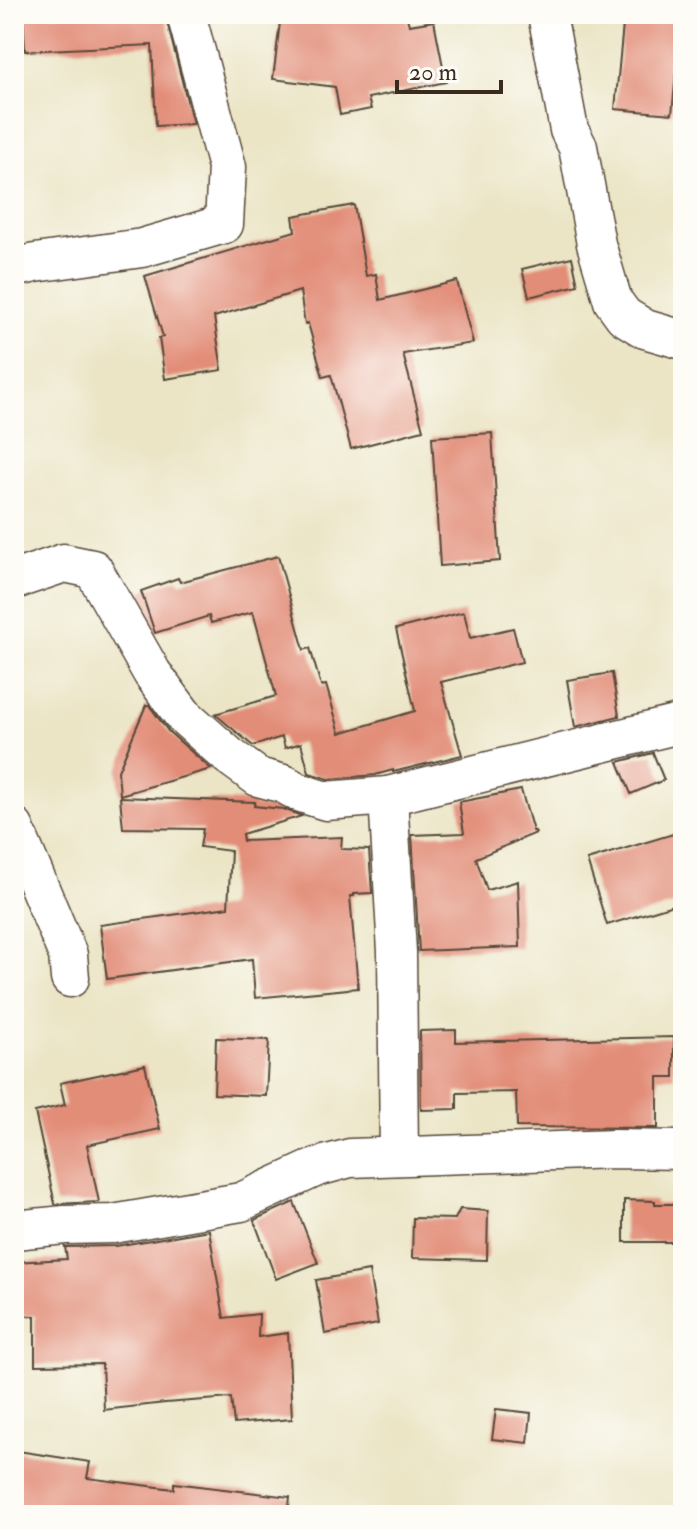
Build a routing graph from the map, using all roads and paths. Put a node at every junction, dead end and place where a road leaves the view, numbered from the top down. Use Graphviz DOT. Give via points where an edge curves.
graph roads {
  1 [pos="186,14"];
  2 [pos="547,14"];
  3 [pos="14,268"];
  4 [pos="683,340"];
  5 [pos="14,580"];
  6 [pos="683,723"];
  7 [pos="388,796"];
  8 [pos="14,827"];
  9 [pos="70,978"];
  10 [pos="683,1150"];
  11 [pos="399,1156"];
  12 [pos="14,1230"];
  1 -- 3 [label="street" via="227,167 224,224 142,248"];
  2 -- 4 [label="street" via="569,130 578,147 613,301 624,316 645,329"];
  5 -- 7 [label="street" via="64,563 93,569 152,673 183,715 229,756 258,777 326,801"];
  6 -- 7 [label="street"];
  7 -- 11 [label="street" via="397,952"];
  8 -- 9 [label="street" via="68,955"];
  10 -- 11 [label="street"];
  11 -- 12 [label="street" via="350,1158 317,1167 241,1202 113,1224"];
}
